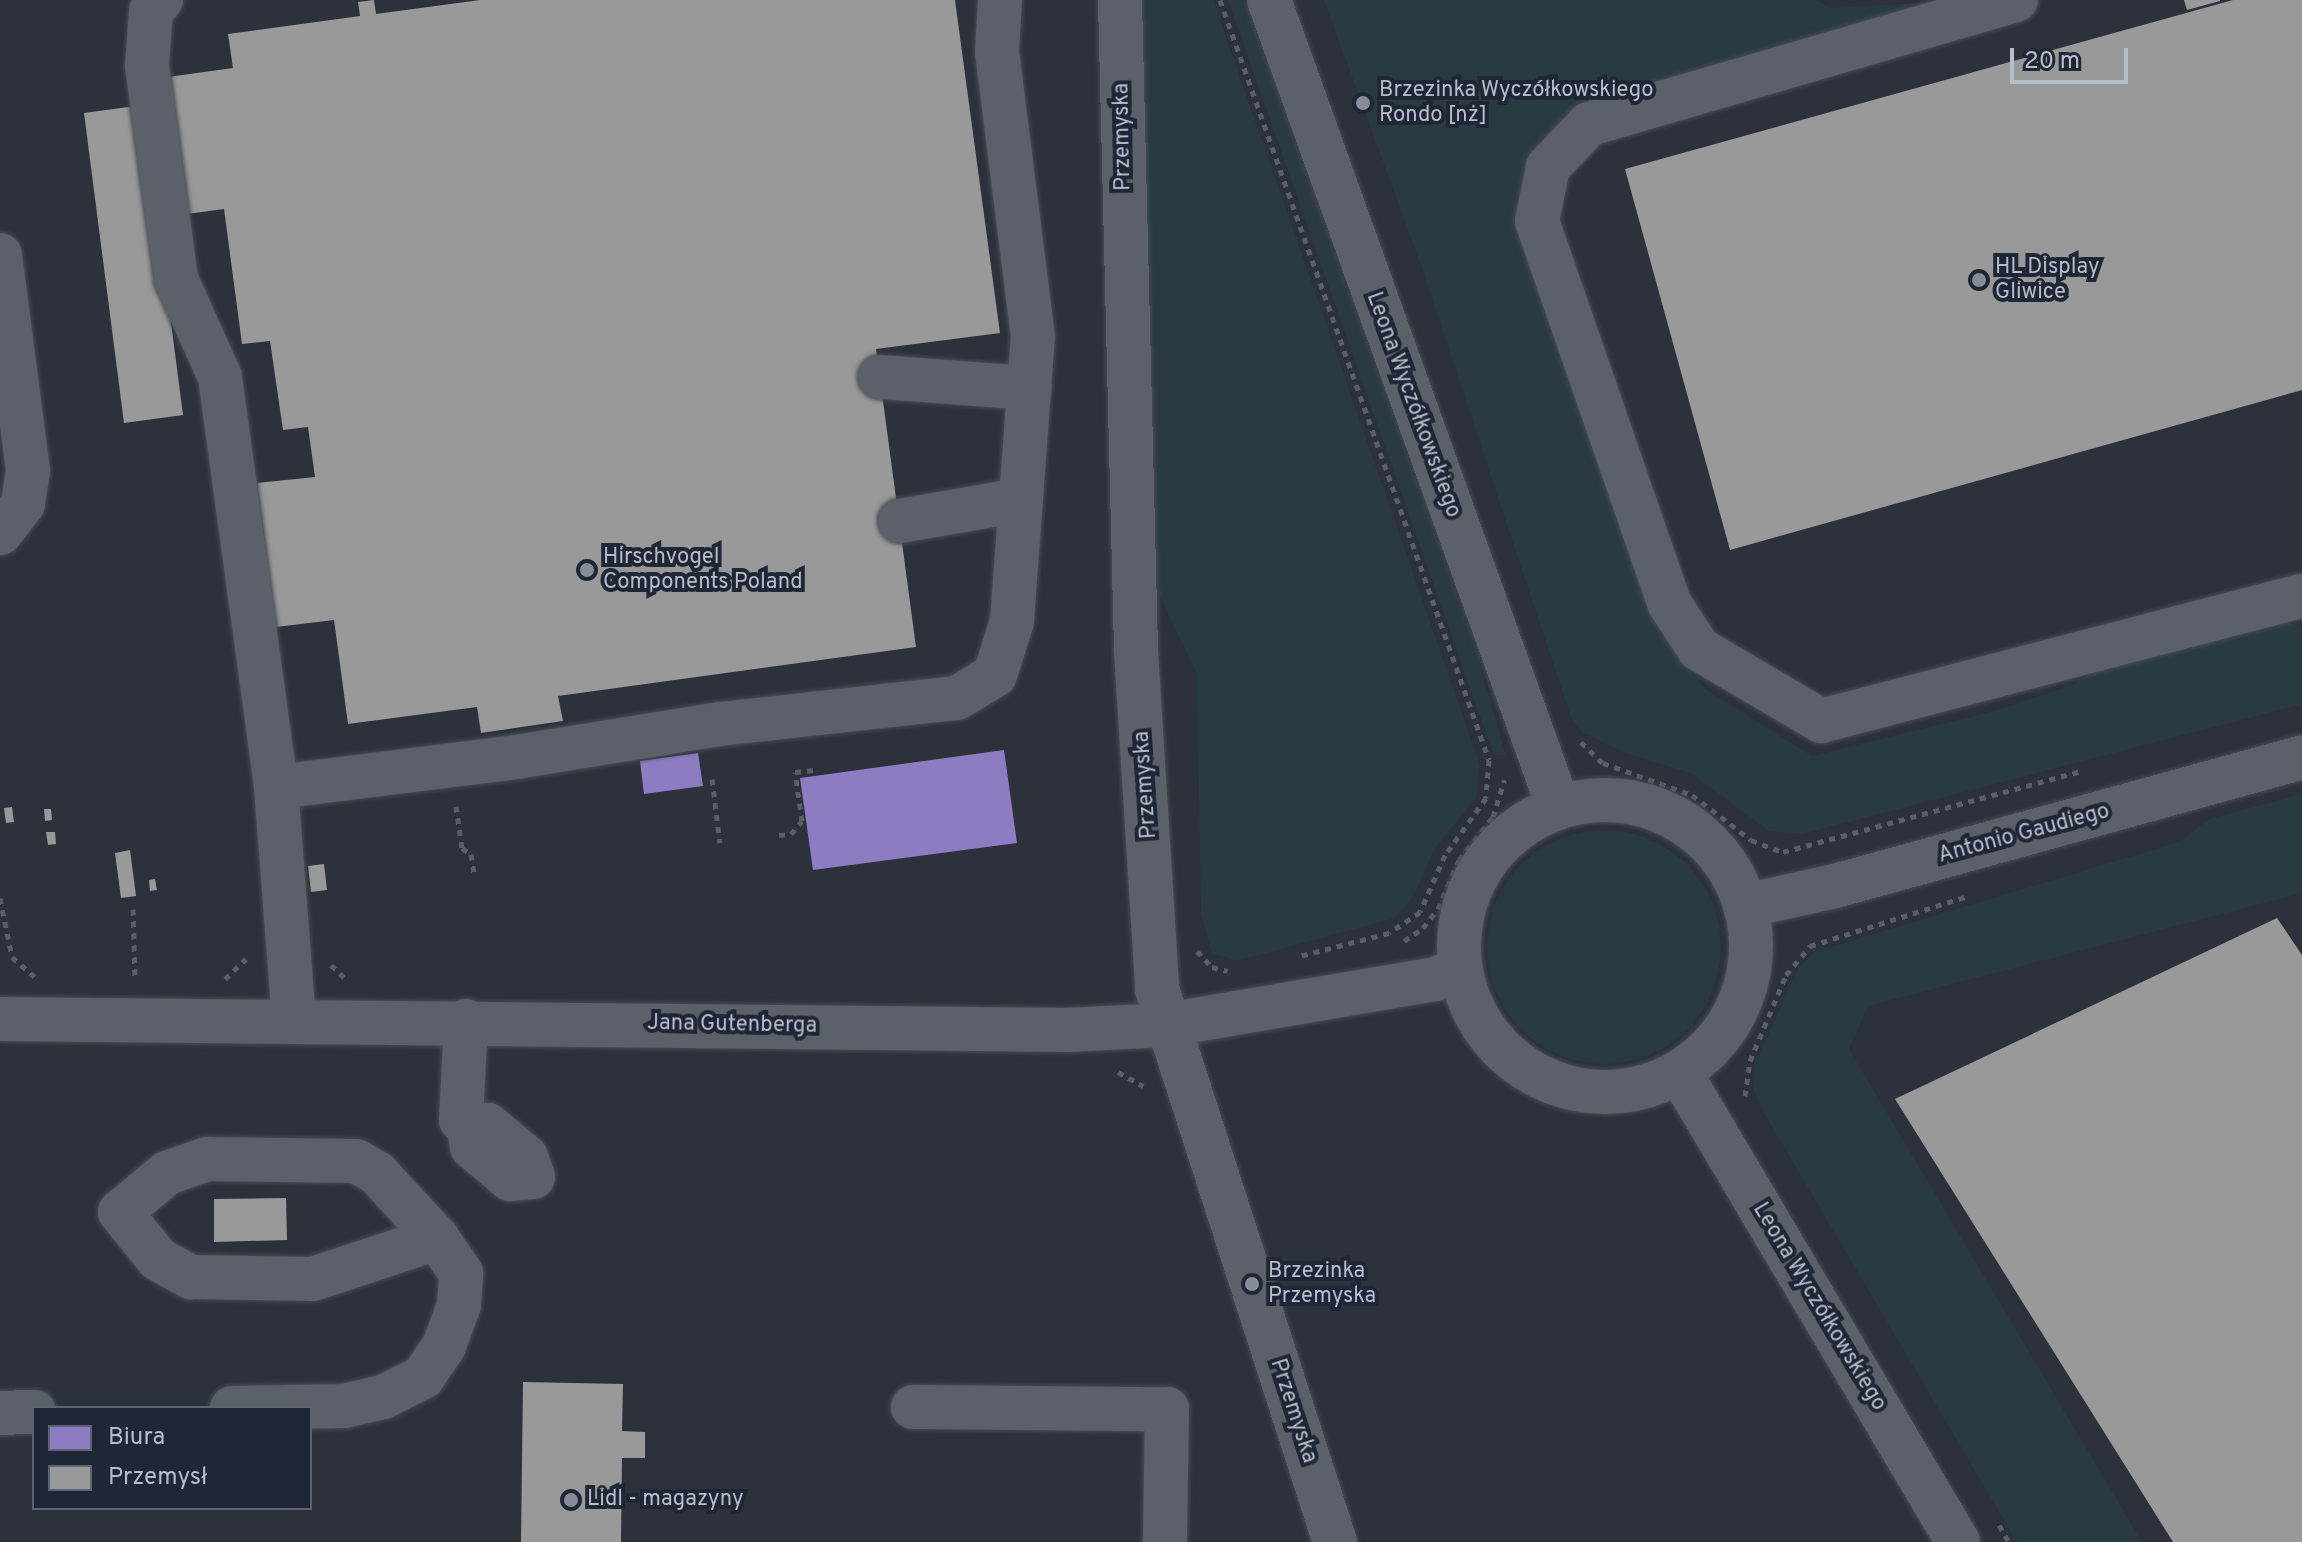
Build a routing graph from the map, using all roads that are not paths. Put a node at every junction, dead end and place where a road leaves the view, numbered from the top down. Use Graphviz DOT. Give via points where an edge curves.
graph roads {
  1 [pos="161,0"];
  2 [pos="1000,0"];
  3 [pos="1120,0"];
  4 [pos="1269,0"];
  5 [pos="2016,0"];
  6 [pos="0,255"];
  7 [pos="880,377"];
  8 [pos="1030,388"];
  9 [pos="1020,500"];
  10 [pos="900,521"];
  11 [pos="0,533"];
  12 [pos="2302,596"];
  13 [pos="2302,757"];
  14 [pos="276,787"];
  15 [pos="1559,808"];
  16 [pos="1745,906"];
  17 [pos="1458,969"];
  18 [pos="0,1019"];
  19 [pos="294,1019"];
  20 [pos="466,1021"];
  21 [pos="1166,1025"];
  22 [pos="1680,1073"];
  23 [pos="469,1127"];
  24 [pos="437,1238"];
  25 [pos="312,1407"];
  26 [pos="913,1407"];
  27 [pos="32,1412"];
  28 [pos="0,1413"];
  29 [pos="1165,1542"];
  30 [pos="1335,1542"];
  31 [pos="1958,1542"];
  1 -- 14 [label="street" via="151,11 147,66 176,279 220,377"];
  2 -- 8 [label="street" via="997,52 1033,337"];
  3 -- 21 [label="street, Przemyska" via="1136,651 1157,989"];
  4 -- 15 [label="street, Leona Wyczółkowskiego"];
  5 -- 12 [label="street" via="1589,124 1548,167 1537,221 1669,603 1699,649 1821,721"];
  6 -- 11 [label="street" via="28,471 23,504"];
  7 -- 8 [label="street"];
  8 -- 9 [label="street"];
  9 -- 10 [label="street"];
  9 -- 14 [label="street" via="1008,635 995,675 957,698 720,724 516,757"];
  13 -- 16 [label="street, Antonio Gaudiego"];
  14 -- 19 [label="street"];
  15 -- 16 [label="street" via="1621,802 1681,822 1707,840"];
  15 -- 17 [label="street" via="1520,824 1483,865 1462,913"];
  16 -- 22 [label="street" via="1751,963 1735,1012 1710,1047"];
  17 -- 21 [label="street, Jana Gutenberga" via="1436,979"];
  17 -- 22 [label="street" via="1476,1015 1494,1041 1538,1075 1603,1093 1646,1089"];
  18 -- 19 [label="street, Jana Gutenberga"];
  19 -- 20 [label="street, Jana Gutenberga"];
  20 -- 21 [label="street, Jana Gutenberga" via="1046,1031"];
  20 -- 23 [label="street" via="461,1120"];
  21 -- 30 [label="street, Przemyska"];
  22 -- 31 [label="street, Leona Wyczółkowskiego"];
  24 -- 24 [label="street" via="313,1279 191,1277 158,1259 120,1212 167,1173 207,1159 356,1161 377,1173"];
  24 -- 25 [label="street" via="461,1273 459,1305 444,1346 423,1377 383,1397"];
  26 -- 29 [label="street" via="1167,1409"];
  27 -- 28 [label="street"];
}
